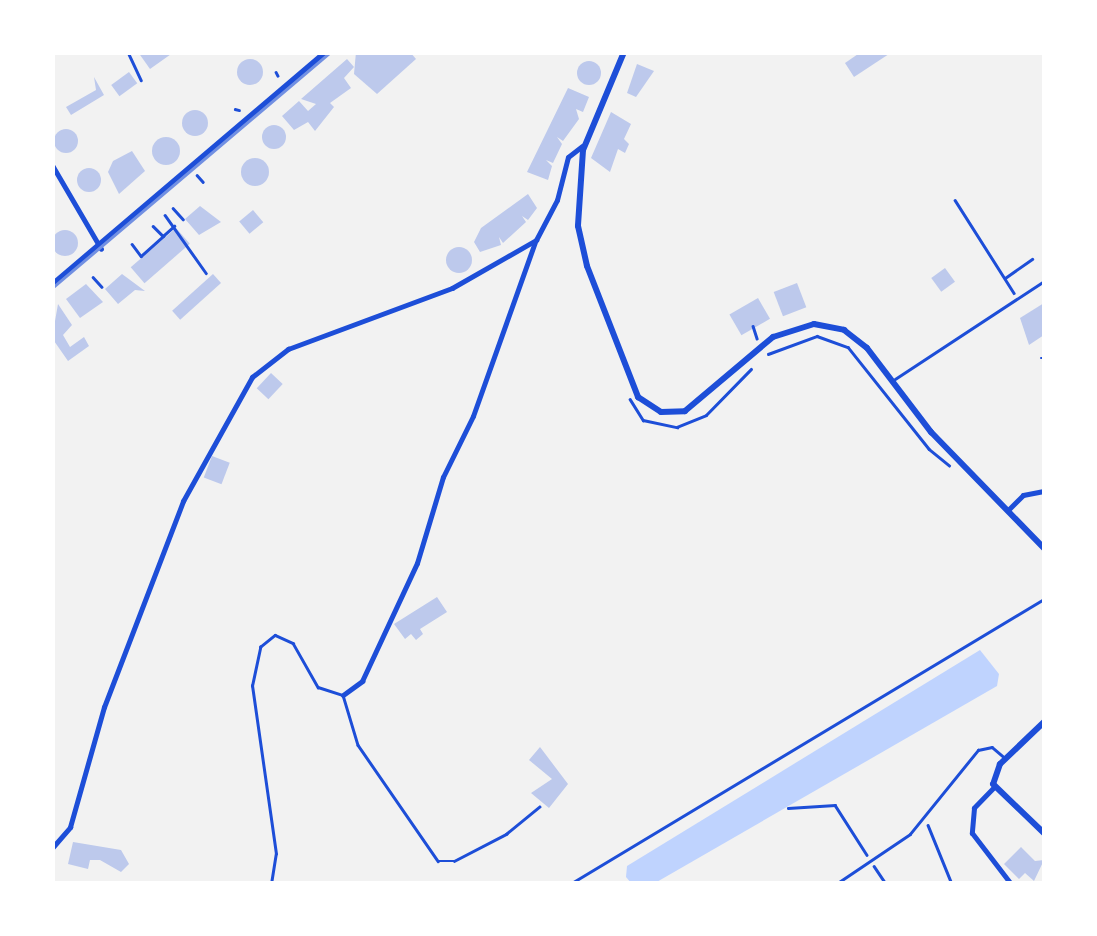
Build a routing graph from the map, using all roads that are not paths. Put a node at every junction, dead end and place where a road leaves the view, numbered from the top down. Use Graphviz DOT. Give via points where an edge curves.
graph roads {
  1 [pos="128,52"];
  2 [pos="326,52"];
  3 [pos="624,52"];
  4 [pos="140,80"];
  5 [pos="585,144"];
  6 [pos="52,165"];
  7 [pos="536,240"];
  8 [pos="100,249"];
  9 [pos="1044,281"];
  10 [pos="52,285"];
  11 [pos="891,381"];
  12 [pos="1044,491"];
  13 [pos="1008,510"];
  14 [pos="1044,548"];
  15 [pos="343,696"];
  16 [pos="1044,722"];
  17 [pos="1006,758"];
  18 [pos="994,787"];
  19 [pos="539,808"];
  20 [pos="1044,834"];
  21 [pos="52,848"];
  22 [pos="271,884"];
  23 [pos="836,884"];
  24 [pos="1011,884"];
  1 -- 4 [label="lane"];
  2 -- 8 [label="street"];
  3 -- 5 [label="street"];
  5 -- 7 [label="street" via="568,158 557,200"];
  5 -- 11 [label="street" via="580,243 633,386 652,409 685,411 760,344 805,325 838,328 862,342"];
  6 -- 8 [label="street"];
  7 -- 15 [label="street" via="473,416 443,477 417,563 365,676"];
  7 -- 21 [label="street" via="452,288 288,349 252,377 183,501 104,707 70,827"];
  8 -- 10 [label="street"];
  9 -- 11 [label="lane"];
  11 -- 13 [label="street"];
  12 -- 13 [label="street" via="1026,493"];
  13 -- 14 [label="street"];
  15 -- 19 [label="lane" via="358,745 438,861 454,861 506,834"];
  15 -- 22 [label="lane" via="318,686 287,638 275,635 260,646 252,706 276,854"];
  16 -- 17 [label="street"];
  17 -- 18 [label="street"];
  17 -- 23 [label="lane" via="992,747 978,750 924,815"];
  18 -- 20 [label="street"];
  18 -- 24 [label="street" via="974,808 972,833"];
}
